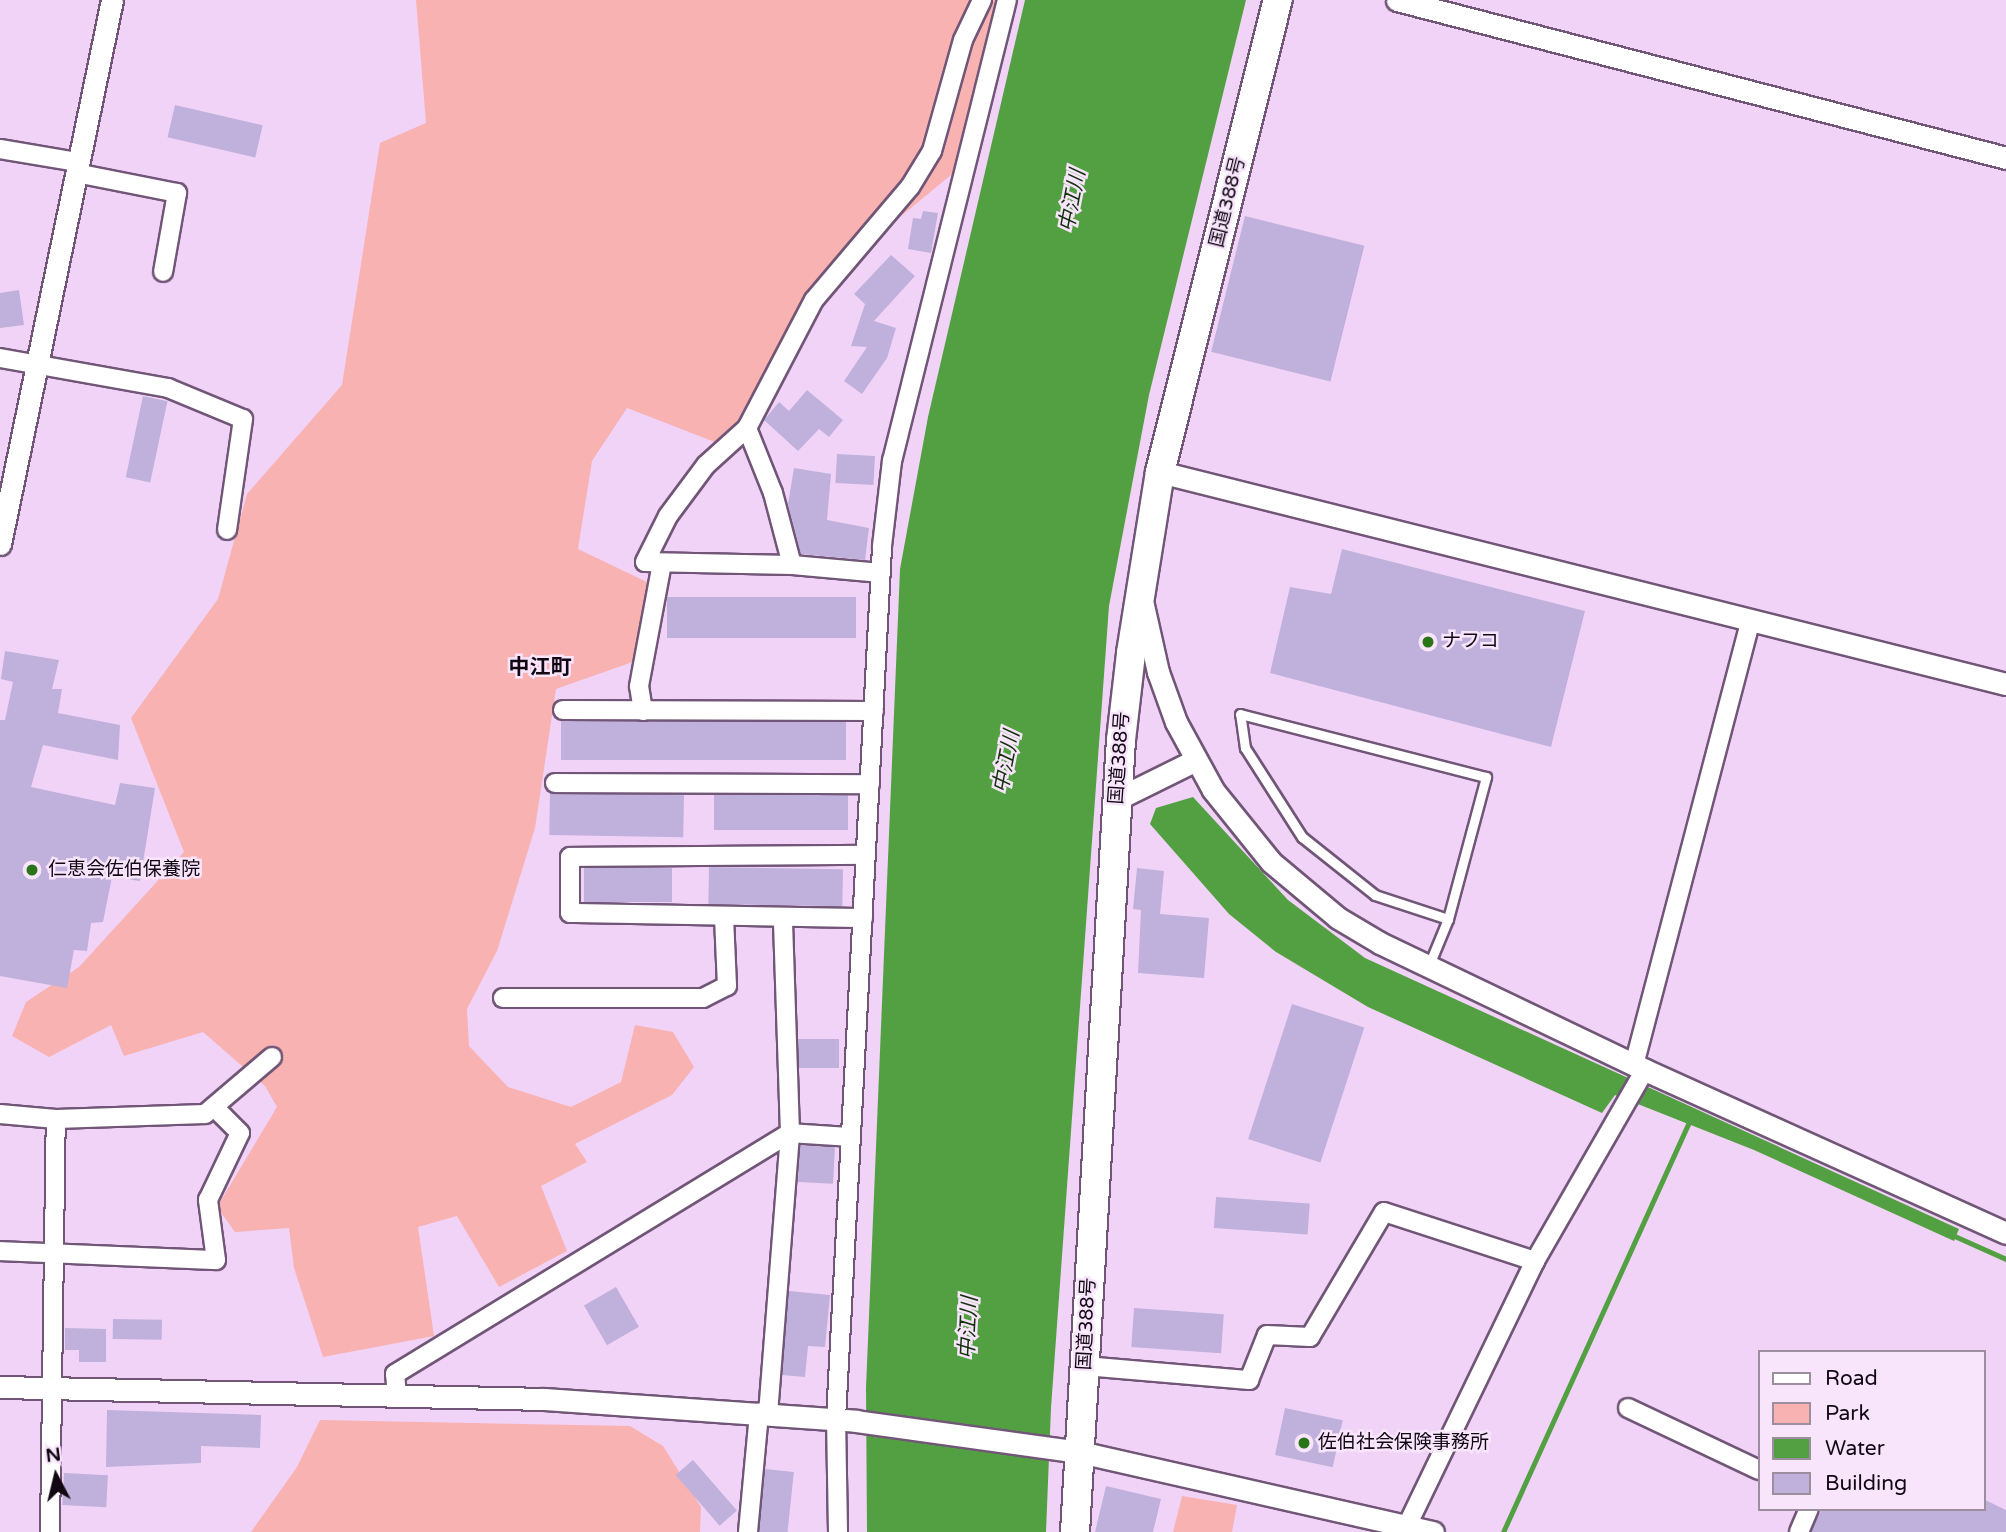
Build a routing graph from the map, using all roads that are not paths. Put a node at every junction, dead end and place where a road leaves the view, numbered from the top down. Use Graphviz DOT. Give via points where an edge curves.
graph roads {
  1 [pos="112,0"];
  2 [pos="982,0"];
  3 [pos="1007,0"];
  4 [pos="1278,0"];
  5 [pos="1397,0"];
  6 [pos="0,149"];
  7 [pos="2006,158"];
  8 [pos="77,167"];
  9 [pos="163,272"];
  10 [pos="0,358"];
  11 [pos="36,366"];
  12 [pos="747,428"];
  13 [pos="1160,472"];
  14 [pos="227,530"];
  15 [pos="0,544"];
  16 [pos="662,563"];
  17 [pos="792,565"];
  18 [pos="881,573"];
  19 [pos="1140,591"];
  20 [pos="1751,620"];
  21 [pos="2006,684"];
  22 [pos="563,710"];
  23 [pos="643,710"];
  24 [pos="874,711"];
  25 [pos="1196,760"];
  26 [pos="555,783"];
  27 [pos="870,784"];
  28 [pos="1117,799"];
  29 [pos="866,855"];
  30 [pos="724,916"];
  31 [pos="783,917"];
  32 [pos="863,918"];
  33 [pos="1448,919"];
  34 [pos="1429,965"];
  35 [pos="503,998"];
  36 [pos="272,1057"];
  37 [pos="1639,1072"];
  38 [pos="214,1107"];
  39 [pos="0,1114"];
  40 [pos="56,1119"];
  41 [pos="790,1133"];
  42 [pos="851,1137"];
  43 [pos="2006,1233"];
  44 [pos="0,1251"];
  45 [pos="53,1252"];
  46 [pos="1535,1261"];
  47 [pos="1085,1366"];
  48 [pos="0,1387"];
  49 [pos="53,1388"];
  50 [pos="397,1396"];
  51 [pos="1628,1408"];
  52 [pos="764,1414"];
  53 [pos="846,1420"];
  54 [pos="1072,1451"];
  55 [pos="1758,1471"];
  56 [pos="1808,1511"];
  57 [pos="1406,1528"];
  58 [pos="50,1532"];
  59 [pos="748,1532"];
  60 [pos="838,1532"];
  61 [pos="1075,1532"];
  62 [pos="1433,1532"];
  63 [pos="1800,1532"];
  1 -- 8 [label="street"];
  2 -- 12 [label="street" via="963,40 932,151 910,187 814,300"];
  3 -- 18 [label="street" via="892,461"];
  4 -- 13 [label="highway, 国道388号"];
  5 -- 7 [label="street"];
  6 -- 8 [label="street"];
  8 -- 9 [label="street" via="177,193"];
  8 -- 11 [label="street"];
  10 -- 11 [label="street"];
  11 -- 14 [label="street" via="168,388 243,419"];
  11 -- 15 [label="street"];
  12 -- 16 [label="street" via="706,465 668,516 645,562"];
  12 -- 17 [label="street" via="773,493"];
  13 -- 19 [label="highway, 国道388号"];
  13 -- 20 [label="street"];
  16 -- 17 [label="street"];
  16 -- 23 [label="street" via="639,686"];
  17 -- 18 [label="street"];
  18 -- 24 [label="street"];
  19 -- 25 [label="street" via="1158,672"];
  19 -- 28 [label="highway, 国道388号"];
  20 -- 21 [label="street"];
  20 -- 37 [label="street"];
  22 -- 23 [label="street"];
  23 -- 24 [label="street"];
  24 -- 27 [label="street"];
  25 -- 28 [label="street"];
  25 -- 34 [label="street" via="1225,809 1257,848 1312,898 1360,932"];
  26 -- 27 [label="street"];
  27 -- 29 [label="street"];
  28 -- 47 [label="highway, 国道388号"];
  29 -- 30 [label="street" via="570,857 570,913"];
  29 -- 32 [label="street"];
  30 -- 31 [label="street"];
  30 -- 35 [label="street" via="727,986 703,998"];
  31 -- 32 [label="street"];
  31 -- 41 [label="street"];
  32 -- 42 [label="street"];
  33 -- 33 [label="lane" via="1375,894 1302,837 1245,748 1240,714 1486,777"];
  33 -- 34 [label="lane"];
  34 -- 37 [label="street"];
  36 -- 38 [label="street"];
  37 -- 43 [label="street"];
  37 -- 46 [label="street"];
  38 -- 40 [label="street" via="205,1114"];
  38 -- 45 [label="street" via="240,1133 208,1199 216,1260"];
  39 -- 40 [label="street"];
  40 -- 45 [label="street"];
  41 -- 42 [label="street"];
  41 -- 50 [label="street" via="395,1374"];
  41 -- 52 [label="street"];
  42 -- 53 [label="street"];
  44 -- 45 [label="street"];
  45 -- 49 [label="street"];
  46 -- 47 [label="street" via="1384,1212 1310,1337 1267,1335 1249,1380"];
  46 -- 57 [label="street"];
  47 -- 54 [label="highway, 国道388号"];
  48 -- 49 [label="street"];
  49 -- 50 [label="street"];
  49 -- 58 [label="street"];
  50 -- 52 [label="street" via="544,1399"];
  51 -- 55 [label="street"];
  52 -- 53 [label="street"];
  52 -- 59 [label="street"];
  53 -- 54 [label="street"];
  53 -- 60 [label="street"];
  54 -- 57 [label="street"];
  54 -- 61 [label="highway, 国道388号"];
  56 -- 63 [label="street"];
  57 -- 62 [label="street"];
}
